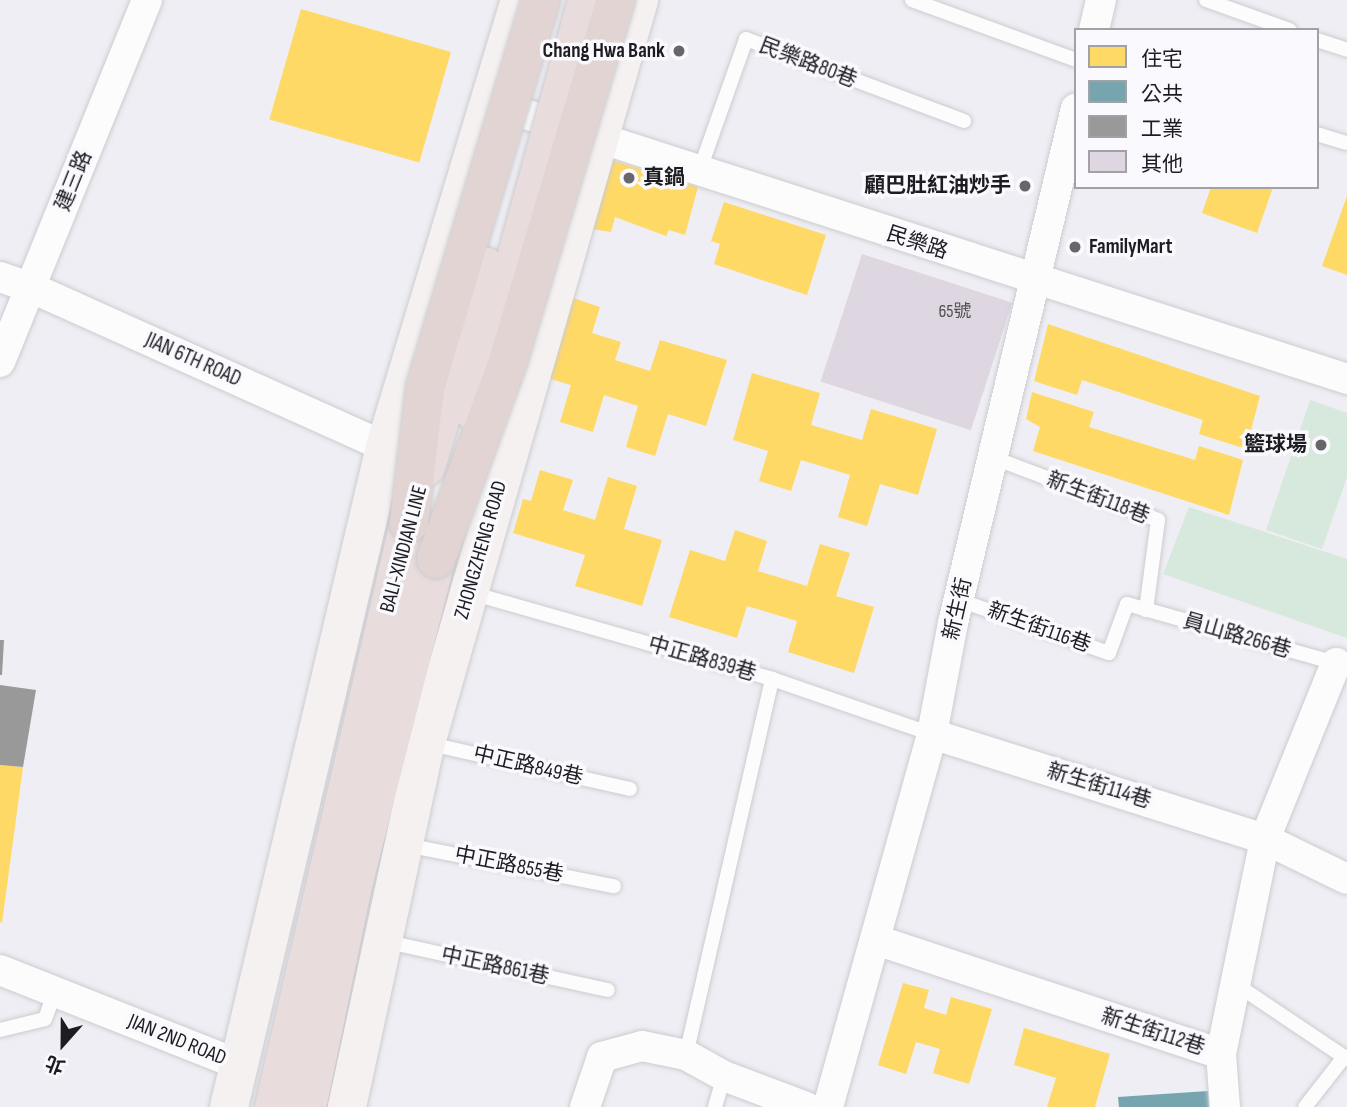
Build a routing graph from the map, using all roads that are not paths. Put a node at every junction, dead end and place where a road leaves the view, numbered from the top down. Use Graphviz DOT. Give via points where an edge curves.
graph roads {
  1 [pos="147,0"];
  2 [pos="520,0"];
  3 [pos="541,0"];
  4 [pos="567,0"];
  5 [pos="576,0"];
  6 [pos="587,0"];
  7 [pos="616,0"];
  8 [pos="639,0"];
  9 [pos="912,0"];
  10 [pos="1101,0"];
  11 [pos="1206,0"];
  12 [pos="1094,28"];
  13 [pos="1284,28"];
  14 [pos="1319,41"];
  15 [pos="1347,50"];
  16 [pos="1074,59"];
  17 [pos="488,102"];
  18 [pos="1074,117"];
  19 [pos="540,120"];
  20 [pos="964,121"];
  21 [pos="1319,135"];
  22 [pos="598,140"];
  23 [pos="1347,143"];
  24 [pos="699,172"];
  25 [pos="0,277"];
  26 [pos="1037,282"];
  27 [pos="32,288"];
  28 [pos="0,362"];
  29 [pos="1347,379"];
  30 [pos="385,447"];
  31 [pos="994,458"];
  32 [pos="409,523"];
  33 [pos="436,559"];
  34 [pos="469,593"];
  35 [pos="959,600"];
  36 [pos="1127,604"];
  37 [pos="1146,610"];
  38 [pos="1341,665"];
  39 [pos="772,679"];
  40 [pos="932,734"];
  41 [pos="426,743"];
  42 [pos="629,789"];
  43 [pos="1265,839"];
  44 [pos="404,845"];
  45 [pos="1347,878"];
  46 [pos="614,886"];
  47 [pos="876,940"];
  48 [pos="383,942"];
  49 [pos="0,970"];
  50 [pos="1237,985"];
  51 [pos="608,990"];
  52 [pos="55,992"];
  53 [pos="0,1030"];
  54 [pos="686,1055"];
  55 [pos="1221,1055"];
  56 [pos="1346,1058"];
  57 [pos="236,1064"];
  58 [pos="724,1076"];
  59 [pos="229,1107"];
  60 [pos="274,1107"];
  61 [pos="289,1107"];
  62 [pos="307,1107"];
  63 [pos="347,1107"];
  64 [pos="585,1107"];
  65 [pos="715,1107"];
  66 [pos="806,1107"];
  67 [pos="828,1107"];
  68 [pos="1225,1107"];
  69 [pos="1305,1107"];
  1 -- 27 [label="street, 建三路"];
  2 -- 17 [label="main road"];
  3 -- 32 [label="highway, bridge" via="425,388"];
  4 -- 32 [label="highway, BALI-XINDIAN LINE, bridge"];
  5 -- 19 [label="main road"];
  6 -- 33 [label="highway, BALI-XINDIAN LINE, bridge"];
  7 -- 33 [label="highway, bridge" via="509,358"];
  8 -- 22 [label="main road, ZHONGZHENG ROAD"];
  9 -- 16 [label="lane"];
  10 -- 12 [label="street"];
  11 -- 13 [label="lane"];
  14 -- 15 [label="lane"];
  17 -- 19 [label="street, 民樂路"];
  17 -- 30 [label="main road"];
  18 -- 26 [label="street, 新生街"];
  19 -- 22 [label="street, 民樂路"];
  19 -- 61 [label="main road" via="364,766"];
  20 -- 24 [label="lane, 民樂路80巷" via="746,39"];
  21 -- 23 [label="lane"];
  22 -- 24 [label="street, 民樂路"];
  22 -- 34 [label="main road, ZHONGZHENG ROAD"];
  24 -- 26 [label="street, 民樂路"];
  25 -- 27 [label="street, JIAN 6TH ROAD"];
  26 -- 29 [label="street, 民樂路"];
  26 -- 31 [label="street, 新生街"];
  27 -- 28 [label="street, 建三路"];
  27 -- 30 [label="street, JIAN 6TH ROAD"];
  30 -- 57 [label="main road"];
  31 -- 35 [label="street, 新生街"];
  31 -- 37 [label="lane, 新生街118巷" via="1158,520"];
  32 -- 60 [label="highway, BALI-XINDIAN LINE"];
  33 -- 62 [label="highway, BALI-XINDIAN LINE" via="354,881"];
  34 -- 39 [label="lane, 中正路839巷"];
  34 -- 41 [label="main road, ZHONGZHENG ROAD"];
  35 -- 36 [label="lane, 新生街116巷" via="1109,653"];
  35 -- 40 [label="street, 新生街"];
  36 -- 37 [label="lane, 員山路266巷"];
  37 -- 38 [label="lane, 員山路266巷"];
  38 -- 43 [label="street, 新生街112巷"];
  39 -- 40 [label="lane, 中正路839巷"];
  39 -- 54 [label="lane"];
  40 -- 43 [label="street, 新生街114巷"];
  40 -- 47 [label="street, 新生街"];
  41 -- 42 [label="lane, 中正路849巷"];
  41 -- 44 [label="main road, ZHONGZHENG ROAD"];
  43 -- 45 [label="street, 新生街114巷"];
  43 -- 50 [label="street, 新生街112巷"];
  44 -- 46 [label="lane, 中正路855巷"];
  44 -- 48 [label="main road, ZHONGZHENG ROAD"];
  47 -- 55 [label="street, 新生街112巷"];
  47 -- 67 [label="street, 新生街"];
  48 -- 51 [label="lane, 中正路861巷"];
  48 -- 63 [label="main road, ZHONGZHENG ROAD"];
  49 -- 52 [label="street, JIAN 2ND ROAD"];
  50 -- 55 [label="street, 新生街112巷"];
  50 -- 56 [label="lane"];
  52 -- 53 [label="lane" via="46,1019"];
  52 -- 57 [label="street, JIAN 2ND ROAD"];
  54 -- 58 [label="street"];
  54 -- 64 [label="street" via="642,1046 602,1057"];
  55 -- 68 [label="street"];
  56 -- 69 [label="lane"];
  57 -- 59 [label="main road"];
  58 -- 65 [label="lane"];
  58 -- 66 [label="street"];
}
